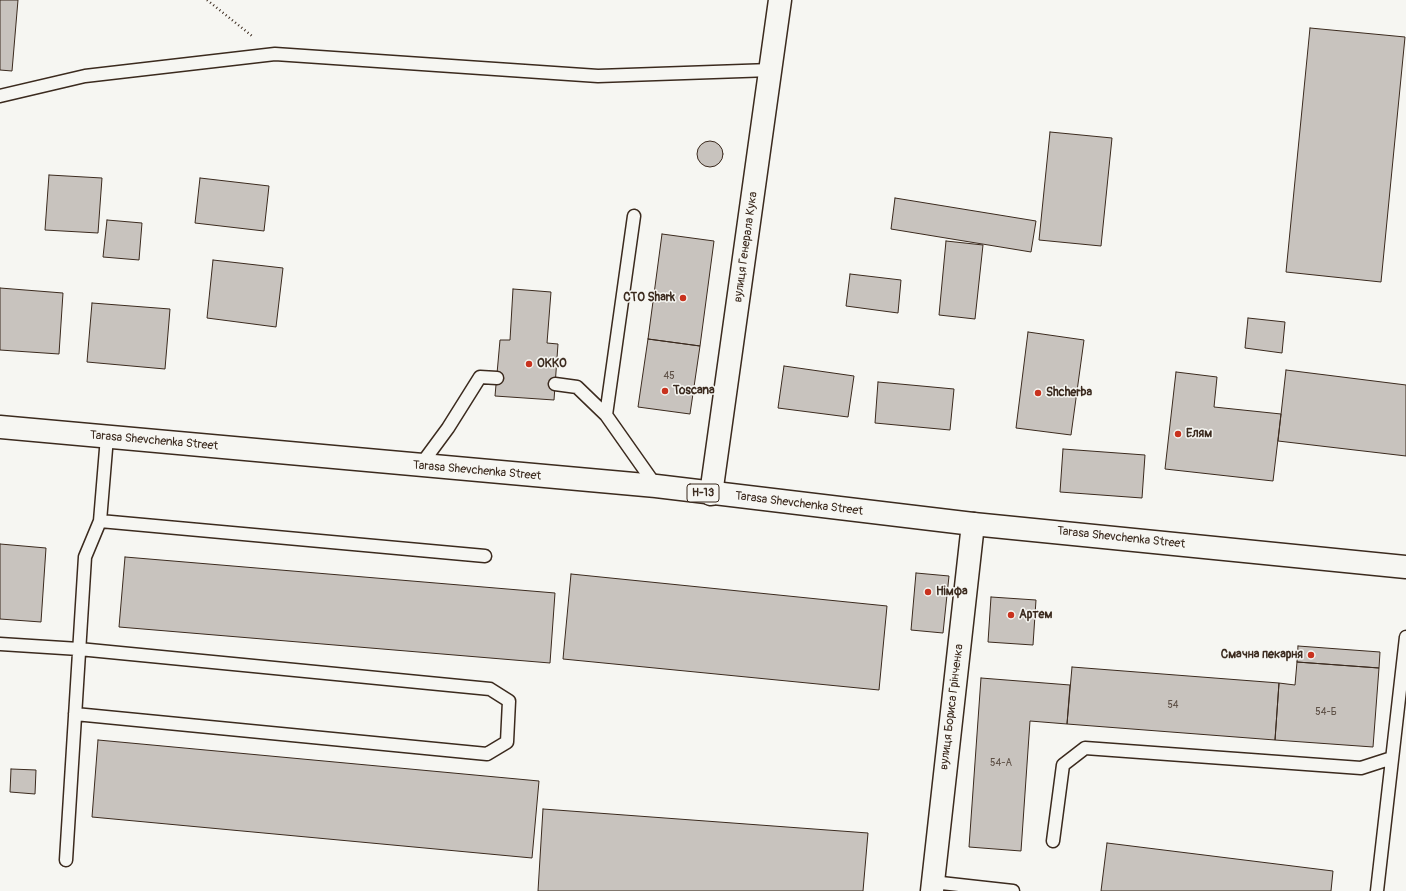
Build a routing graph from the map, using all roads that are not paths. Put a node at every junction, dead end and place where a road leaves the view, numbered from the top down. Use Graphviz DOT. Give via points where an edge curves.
graph roads {
  1 [pos="780,0"];
  2 [pos="771,70"];
  3 [pos="0,96"];
  4 [pos="634,216"];
  5 [pos="497,378"];
  6 [pos="555,384"];
  7 [pos="606,415"];
  8 [pos="0,428"];
  9 [pos="107,437"];
  10 [pos="420,466"];
  11 [pos="656,486"];
  12 [pos="711,494"];
  13 [pos="100,522"];
  14 [pos="974,524"];
  15 [pos="485,556"];
  16 [pos="1406,567"];
  17 [pos="1406,637"];
  18 [pos="0,644"];
  19 [pos="79,649"];
  20 [pos="76,714"];
  21 [pos="1392,758"];
  22 [pos="1053,841"];
  23 [pos="66,860"];
  24 [pos="932,887"];
  25 [pos="1013,891"];
  26 [pos="1376,891"];
  1 -- 2 [label="main road, вулиця Генерала Кука"];
  2 -- 3 [label="lane" via="598,76 275,54 85,76"];
  2 -- 12 [label="main road, вулиця Генерала Кука"];
  4 -- 7 [label="lane"];
  5 -- 10 [label="lane" via="480,377"];
  6 -- 7 [label="lane" via="577,386"];
  7 -- 11 [label="lane"];
  8 -- 9 [label="main road, Tarasa Shevchenka Street / Н-13"];
  9 -- 10 [label="main road, Tarasa Shevchenka Street / Н-13"];
  9 -- 13 [label="lane"];
  10 -- 11 [label="main road, Tarasa Shevchenka Street / Н-13"];
  11 -- 12 [label="main road, Tarasa Shevchenka Street / Н-13"];
  12 -- 14 [label="main road, Tarasa Shevchenka Street / Н-13"];
  13 -- 15 [label="lane"];
  13 -- 19 [label="lane" via="85,558"];
  14 -- 16 [label="main road, Tarasa Shevchenka Street / Н-13"];
  14 -- 24 [label="main road, вулиця Бориса Грінченка"];
  17 -- 21 [label="lane"];
  18 -- 19 [label="lane"];
  19 -- 20 [label="lane"];
  19 -- 20 [label="lane" via="490,689 509,701 507,742 487,754"];
  20 -- 23 [label="lane"];
  21 -- 22 [label="lane" via="1361,768 1085,748 1063,764"];
  21 -- 26 [label="lane"];
  24 -- 25 [label="lane"];
}
